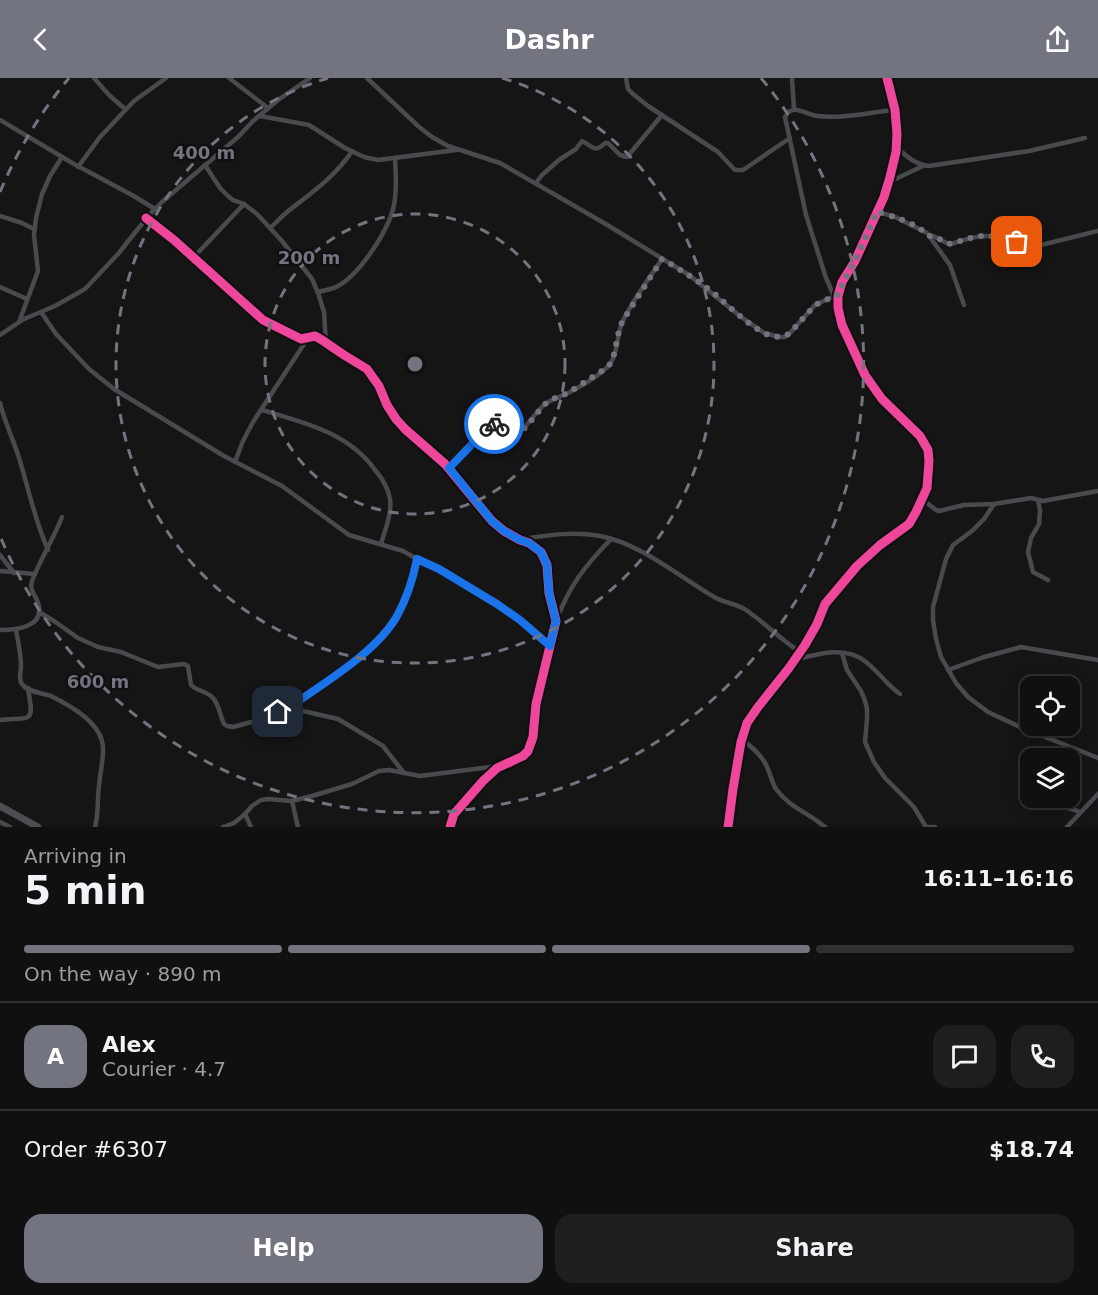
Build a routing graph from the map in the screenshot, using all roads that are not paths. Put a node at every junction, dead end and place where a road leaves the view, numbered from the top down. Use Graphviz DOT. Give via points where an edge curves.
graph roads {
  1 [pos="94,78"];
  2 [pos="166,78"];
  3 [pos="229,78"];
  4 [pos="310,78"];
  5 [pos="367,78"];
  6 [pos="626,78"];
  7 [pos="792,78"];
  8 [pos="887,78"];
  9 [pos="268,108"];
  10 [pos="125,109"];
  11 [pos="794,109"];
  12 [pos="895,110"];
  13 [pos="260,116"];
  14 [pos="662,116"];
  15 [pos="0,120"];
  16 [pos="790,138"];
  17 [pos="1085,138"];
  18 [pos="896,147"];
  19 [pos="459,149"];
  20 [pos="351,151"];
  21 [pos="62,157"];
  22 [pos="395,159"];
  23 [pos="205,165"];
  24 [pos="923,165"];
  25 [pos="78,167"];
  26 [pos="889,182"];
  27 [pos="536,183"];
  28 [pos="244,204"];
  29 [pos="154,209"];
  30 [pos="877,212"];
  31 [pos="0,216"];
  32 [pos="146,218"];
  33 [pos="270,228"];
  34 [pos="34,229"];
  35 [pos="1098,231"];
  36 [pos="929,236"];
  37 [pos="193,258"];
  38 [pos="662,259"];
  39 [pos="0,287"];
  40 [pos="318,292"];
  41 [pos="836,295"];
  42 [pos="27,299"];
  43 [pos="964,305"];
  44 [pos="41,312"];
  45 [pos="19,322"];
  46 [pos="0,335"];
  47 [pos="308,338"];
  48 [pos="326,343"];
  49 [pos="0,403"];
  50 [pos="262,410"];
  51 [pos="235,462"];
  52 [pos="449,468"];
  53 [pos="1098,491"];
  54 [pos="922,499"];
  55 [pos="1038,500"];
  56 [pos="994,504"];
  57 [pos="62,518"];
  58 [pos="611,539"];
  59 [pos="520,540"];
  60 [pos="381,544"];
  61 [pos="48,550"];
  62 [pos="0,555"];
  63 [pos="417,559"];
  64 [pos="0,571"];
  65 [pos="14,573"];
  66 [pos="35,574"];
  67 [pos="1048,580"];
  68 [pos="39,612"];
  69 [pos="556,621"];
  70 [pos="0,630"];
  71 [pos="16,630"];
  72 [pos="550,646"];
  73 [pos="800,652"];
  74 [pos="842,653"];
  75 [pos="794,660"];
  76 [pos="1098,660"];
  77 [pos="948,670"];
  78 [pos="28,688"];
  79 [pos="900,694"];
  80 [pos="287,709"];
  81 [pos="0,720"];
  82 [pos="742,739"];
  83 [pos="1098,758"];
  84 [pos="502,765"];
  85 [pos="404,773"];
  86 [pos="1098,794"];
  87 [pos="292,801"];
  88 [pos="0,806"];
  89 [pos="1066,808"];
  90 [pos="1080,812"];
  91 [pos="245,814"];
  92 [pos="0,822"];
  93 [pos="10,827"];
  94 [pos="38,827"];
  95 [pos="95,827"];
  96 [pos="224,827"];
  97 [pos="251,827"];
  98 [pos="298,827"];
  99 [pos="450,827"];
  100 [pos="728,827"];
  101 [pos="825,827"];
  102 [pos="927,827"];
  103 [pos="935,827"];
  104 [pos="1067,827"];
  1 -- 10 [label="street"];
  2 -- 10 [label="street"];
  3 -- 9 [label="street"];
  4 -- 9 [label="street"];
  5 -- 19 [label="street" via="432,137"];
  6 -- 14 [label="street" via="633,94"];
  7 -- 11 [label="street"];
  8 -- 12 [label="street"];
  9 -- 13 [label="street"];
  10 -- 25 [label="street"];
  11 -- 12 [label="street" via="828,117"];
  11 -- 16 [label="street" via="785,117"];
  12 -- 18 [label="street"];
  13 -- 20 [label="street" via="309,125"];
  13 -- 23 [label="street"];
  14 -- 16 [label="street" via="718,152 735,170 743,170"];
  14 -- 27 [label="street" via="627,157 608,143 594,149 582,141"];
  15 -- 21 [label="street"];
  16 -- 41 [label="street" via="806,215 826,278"];
  17 -- 24 [label="street" via="1029,151"];
  18 -- 24 [label="street"];
  18 -- 26 [label="street"];
  19 -- 22 [label="street"];
  19 -- 27 [label="street" via="500,163"];
  20 -- 22 [label="street" via="378,160"];
  20 -- 33 [label="street" via="312,194"];
  21 -- 25 [label="street"];
  21 -- 34 [label="street" via="42,194"];
  22 -- 40 [label="street" via="394,205 384,232 361,266 344,282"];
  23 -- 28 [label="street" via="220,188"];
  23 -- 29 [label="street"];
  24 -- 26 [label="street"];
  25 -- 29 [label="street"];
  26 -- 30 [label="street"];
  27 -- 38 [label="street"];
  28 -- 33 [label="street"];
  28 -- 37 [label="street"];
  29 -- 32 [label="street"];
  30 -- 36 [label="street" via="911,224"];
  30 -- 41 [label="street"];
  31 -- 34 [label="street"];
  32 -- 37 [label="street"];
  32 -- 44 [label="street" via="85,289"];
  33 -- 40 [label="street"];
  34 -- 42 [label="street" via="38,271"];
  35 -- 36 [label="street" via="1037,246 989,235 951,244"];
  36 -- 43 [label="street" via="950,265"];
  37 -- 47 [label="street" via="262,320 301,339"];
  38 -- 41 [label="street" via="772,336 785,337 815,305"];
  38 -- 52 [label="street" via="622,322 615,352 605,369 545,404 520,431 488,425"];
  39 -- 42 [label="street"];
  40 -- 48 [label="street"];
  41 -- 54 [label="street" via="842,325 865,375 928,450 929,476"];
  42 -- 45 [label="street"];
  44 -- 45 [label="street"];
  44 -- 51 [label="street" via="89,369 114,389"];
  45 -- 46 [label="street"];
  47 -- 48 [label="street" via="315,336"];
  47 -- 50 [label="street"];
  48 -- 52 [label="street" via="367,369 396,419"];
  49 -- 61 [label="street"];
  50 -- 51 [label="street"];
  50 -- 60 [label="street" via="337,436 368,460 382,479 390,500"];
  51 -- 60 [label="street" via="282,486 349,535"];
  52 -- 59 [label="street" via="492,521"];
  53 -- 55 [label="street"];
  54 -- 56 [label="street" via="939,511"];
  54 -- 73 [label="street" via="909,524 857,566 825,604"];
  55 -- 56 [label="street"];
  55 -- 67 [label="street" via="1039,524 1028,552 1033,572"];
  56 -- 77 [label="street" via="984,519 953,545 946,559 933,620"];
  57 -- 61 [label="street"];
  58 -- 59 [label="street" via="565,533"];
  58 -- 69 [label="street" via="576,580"];
  58 -- 73 [label="street" via="744,609"];
  59 -- 69 [label="street" via="541,552 547,565"];
  60 -- 63 [label="street"];
  61 -- 66 [label="street"];
  62 -- 65 [label="street"];
  63 -- 72 [label="street" via="497,604"];
  63 -- 80 [label="street" via="412,584 385,633 348,667"];
  64 -- 65 [label="street"];
  65 -- 66 [label="street"];
  66 -- 68 [label="street" via="31,586"];
  68 -- 71 [label="street" via="26,628"];
  68 -- 80 [label="street" via="98,647 158,667 188,666 191,685 212,697 227,726"];
  69 -- 72 [label="street"];
  70 -- 71 [label="street"];
  71 -- 78 [label="street" via="21,682"];
  72 -- 84 [label="street" via="528,751"];
  73 -- 75 [label="street"];
  74 -- 75 [label="street" via="832,651"];
  74 -- 79 [label="street" via="865,660"];
  74 -- 102 [label="street" via="865,701 865,742 874,762"];
  75 -- 82 [label="street" via="747,723"];
  76 -- 77 [label="street" via="1021,647"];
  77 -- 83 [label="street" via="968,697 988,712"];
  78 -- 81 [label="street" via="32,712 29,716"];
  78 -- 95 [label="street" via="81,714 102,739"];
  80 -- 85 [label="street" via="338,719 383,746"];
  82 -- 100 [label="street"];
  82 -- 101 [label="street" via="759,754 789,804"];
  84 -- 85 [label="street" via="420,776"];
  84 -- 99 [label="street" via="466,799"];
  85 -- 87 [label="street" via="379,771 352,784"];
  86 -- 90 [label="street"];
  87 -- 91 [label="street" via="261,800"];
  87 -- 98 [label="street"];
  88 -- 94 [label="main road"];
  89 -- 90 [label="street"];
  90 -- 104 [label="street"];
  91 -- 96 [label="street"];
  91 -- 97 [label="street"];
  92 -- 93 [label="street"];
  102 -- 103 [label="street"];
}
